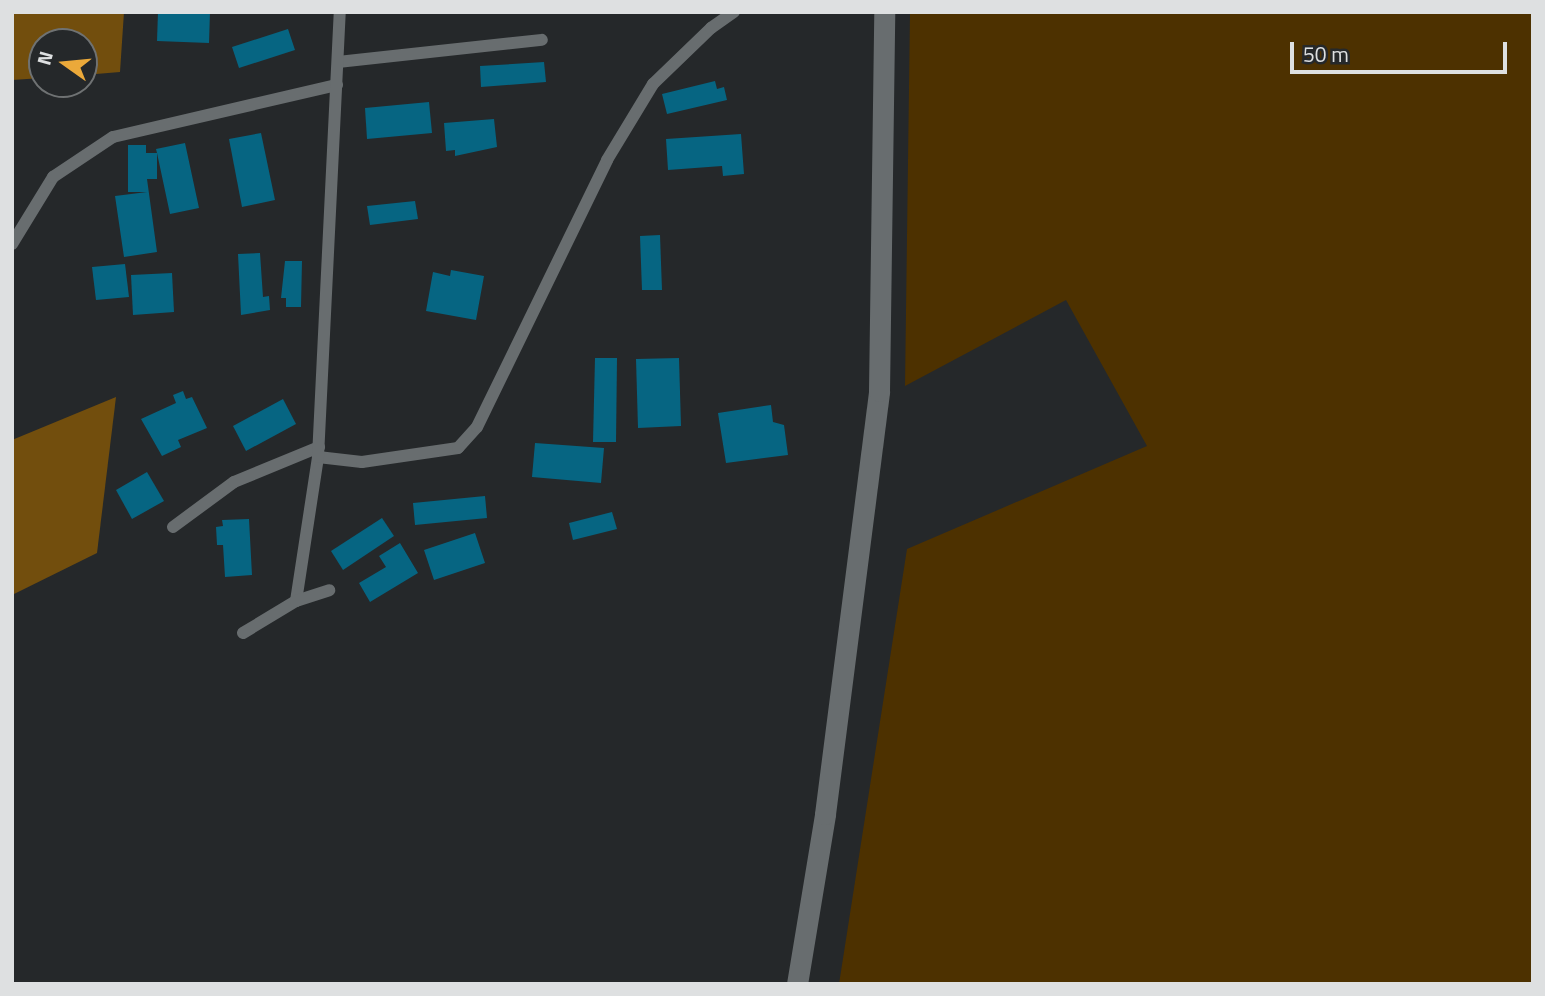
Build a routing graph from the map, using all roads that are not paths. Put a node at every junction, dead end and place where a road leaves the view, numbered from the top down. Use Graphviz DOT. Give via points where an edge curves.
graph roads {
  1 [pos="341,12"];
  2 [pos="734,12"];
  3 [pos="884,12"];
  4 [pos="542,40"];
  5 [pos="338,62"];
  6 [pos="337,86"];
  7 [pos="12,244"];
  8 [pos="318,452"];
  9 [pos="173,527"];
  10 [pos="329,590"];
  11 [pos="296,601"];
  12 [pos="243,633"];
  13 [pos="797,984"];
  1 -- 5 [label="lane"];
  2 -- 8 [label="lane" via="653,84 607,160 483,415 458,448 362,462"];
  3 -- 13 [label="main road" via="879,391 825,814"];
  4 -- 5 [label="lane"];
  5 -- 6 [label="lane"];
  6 -- 7 [label="lane" via="113,137 53,177"];
  6 -- 8 [label="lane"];
  8 -- 9 [label="lane" via="234,482"];
  8 -- 11 [label="lane"];
  10 -- 11 [label="lane"];
  11 -- 12 [label="lane"];
}
